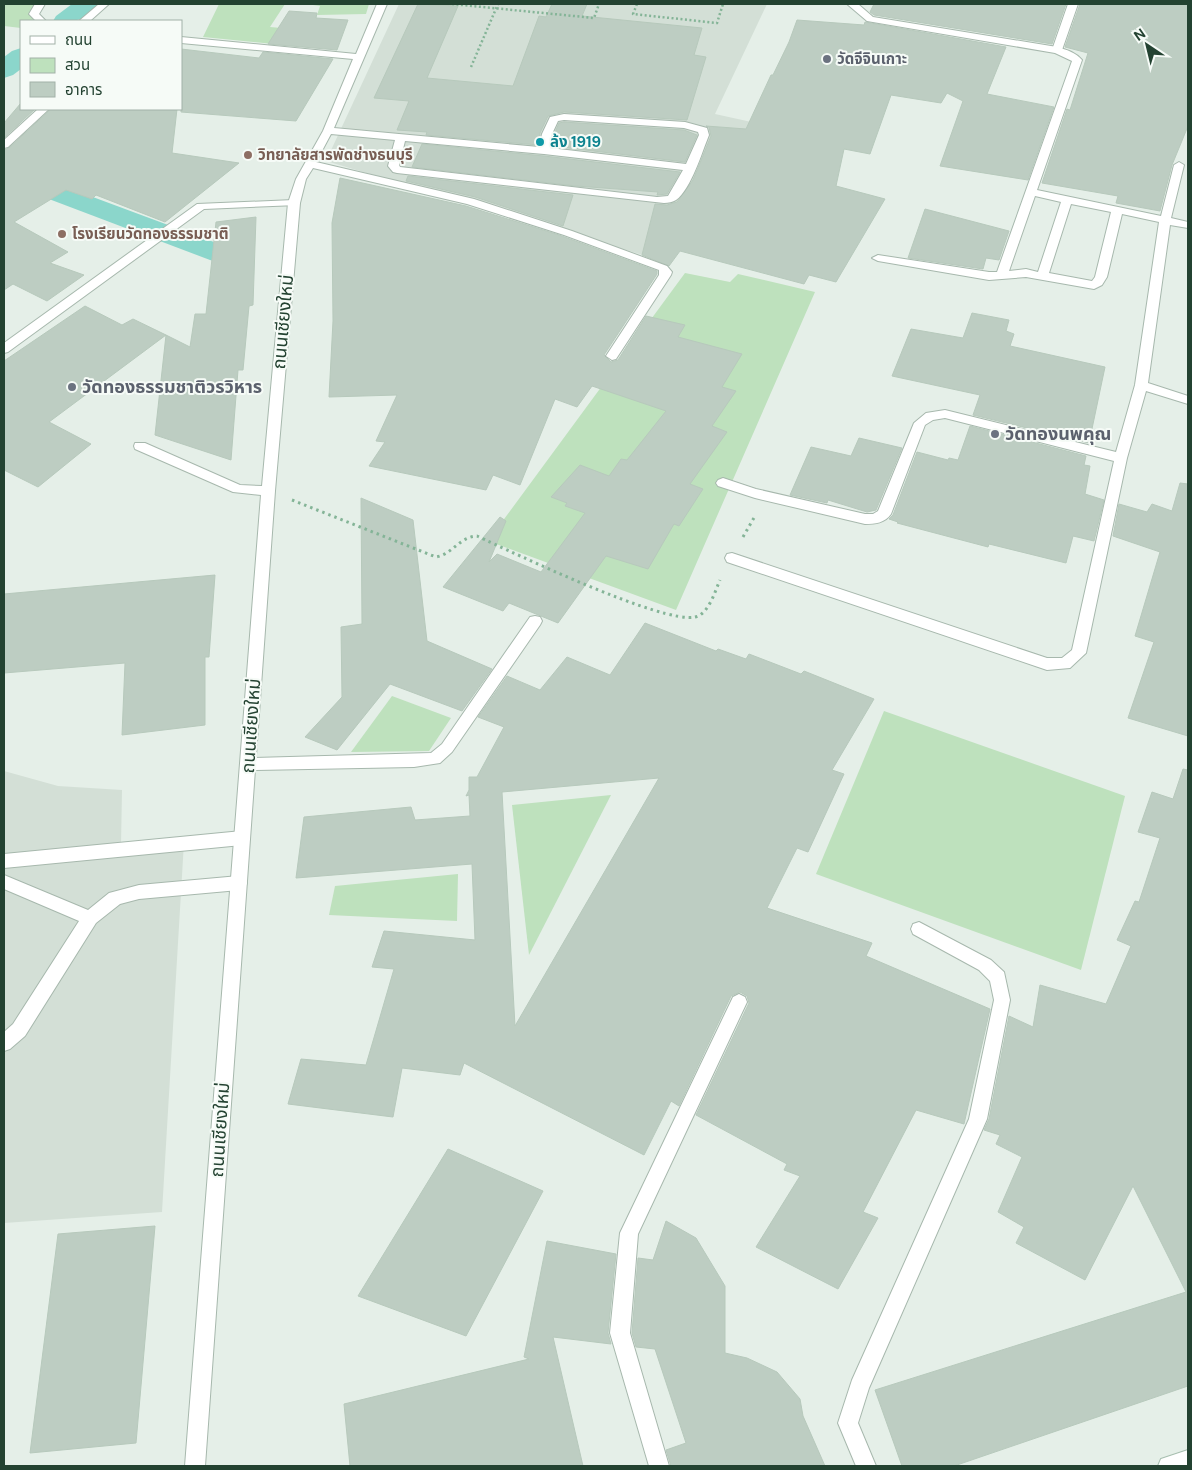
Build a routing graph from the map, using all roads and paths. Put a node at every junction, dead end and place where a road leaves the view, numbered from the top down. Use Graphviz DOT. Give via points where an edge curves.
graph roads {
  1 [pos="40,4"];
  2 [pos="104,4"];
  3 [pos="382,4"];
  4 [pos="452,4"];
  5 [pos="498,4"];
  6 [pos="599,4"];
  7 [pos="637,4"];
  8 [pos="723,4"];
  9 [pos="852,4"];
  10 [pos="1073,4"];
  11 [pos="496,8"];
  12 [pos="40,20"];
  13 [pos="85,20"];
  14 [pos="182,40"];
  15 [pos="1057,50"];
  16 [pos="359,57"];
  17 [pos="472,67"];
  18 [pos="43,110"];
  19 [pos="328,131"];
  20 [pos="400,137"];
  21 [pos="4,145"];
  22 [pos="544,150"];
  23 [pos="309,164"];
  24 [pos="1179,165"];
  25 [pos="690,168"];
  26 [pos="1031,192"];
  27 [pos="1067,199"];
  28 [pos="294,203"];
  29 [pos="1117,210"];
  30 [pos="1165,221"];
  31 [pos="1188,226"];
  32 [pos="878,258"];
  33 [pos="1001,276"];
  34 [pos="1042,276"];
  35 [pos="4,349"];
  36 [pos="612,356"];
  37 [pos="1141,385"];
  38 [pos="1188,400"];
  39 [pos="140,446"];
  40 [pos="1121,458"];
  41 [pos="726,484"];
  42 [pos="268,491"];
  43 [pos="732,558"];
  44 [pos="689,618"];
  45 [pos="534,621"];
  46 [pos="248,768"];
  47 [pos="242,838"];
  48 [pos="4,861"];
  49 [pos="4,882"];
  50 [pos="238,883"];
  51 [pos="90,918"];
  52 [pos="919,929"];
  53 [pos="739,1002"];
  54 [pos="4,1043"];
  55 [pos="1188,1460"];
  56 [pos="196,1466"];
  57 [pos="659,1466"];
  58 [pos="866,1466"];
  59 [pos="1168,1466"];
  1 -- 12 [label="street" via="34,14"];
  2 -- 13 [label="street"];
  3 -- 16 [label="street, ถนนเชียงใหม่"];
  4 -- 11 [label="path"];
  5 -- 11 [label="path"];
  6 -- 11 [label="path" via="594,18"];
  7 -- 8 [label="path" via="634,14 717,23"];
  9 -- 15 [label="street" via="870,19"];
  10 -- 15 [label="street"];
  11 -- 17 [label="path"];
  14 -- 16 [label="street"];
  15 -- 26 [label="street" via="1077,60"];
  16 -- 19 [label="street, ถนนเชียงใหม่"];
  18 -- 21 [label="street"];
  19 -- 20 [label="street"];
  19 -- 23 [label="street, ถนนเชียงใหม่"];
  20 -- 22 [label="street"];
  20 -- 25 [label="street" via="393,166 397,170 657,200 674,197"];
  22 -- 25 [label="street"];
  22 -- 25 [label="street" via="554,119 564,116 684,126 703,130 704,135"];
  23 -- 28 [label="street, ถนนเชียงใหม่"];
  23 -- 36 [label="street" via="470,201 662,268 666,275"];
  24 -- 30 [label="street"];
  26 -- 27 [label="street"];
  26 -- 33 [label="street"];
  27 -- 29 [label="street"];
  27 -- 34 [label="street"];
  28 -- 35 [label="street" via="201,206"];
  28 -- 42 [label="street, ถนนเชียงใหม่"];
  29 -- 30 [label="street"];
  29 -- 34 [label="street" via="1098,282 1089,286"];
  30 -- 31 [label="street"];
  30 -- 37 [label="street"];
  32 -- 33 [label="street"];
  33 -- 34 [label="street" via="1026,273"];
  37 -- 38 [label="street"];
  37 -- 40 [label="street"];
  39 -- 42 [label="street" via="238,489"];
  40 -- 41 [label="street" via="945,414 930,416 920,423 884,514 875,519"];
  40 -- 43 [label="street" via="1079,652 1065,664 1047,664"];
  42 -- 44 [label="path" via="436,557 447,555 462,538 477,536 656,612"];
  42 -- 46 [label="street, ถนนเชียงใหม่"];
  45 -- 46 [label="street" via="447,748 435,759 254,764"];
  46 -- 47 [label="street, ถนนเชียงใหม่"];
  47 -- 48 [label="street"];
  47 -- 50 [label="street, ถนนเชียงใหม่"];
  49 -- 51 [label="street"];
  50 -- 51 [label="street" via="139,892 115,898"];
  50 -- 56 [label="street, ถนนเชียงใหม่"];
  51 -- 54 [label="street" via="19,1030"];
  52 -- 58 [label="street" via="985,965 998,977 1002,1000 978,1119 859,1387 848,1423"];
  53 -- 57 [label="street" via="629,1233 620,1333"];
  55 -- 59 [label="street"];
}
